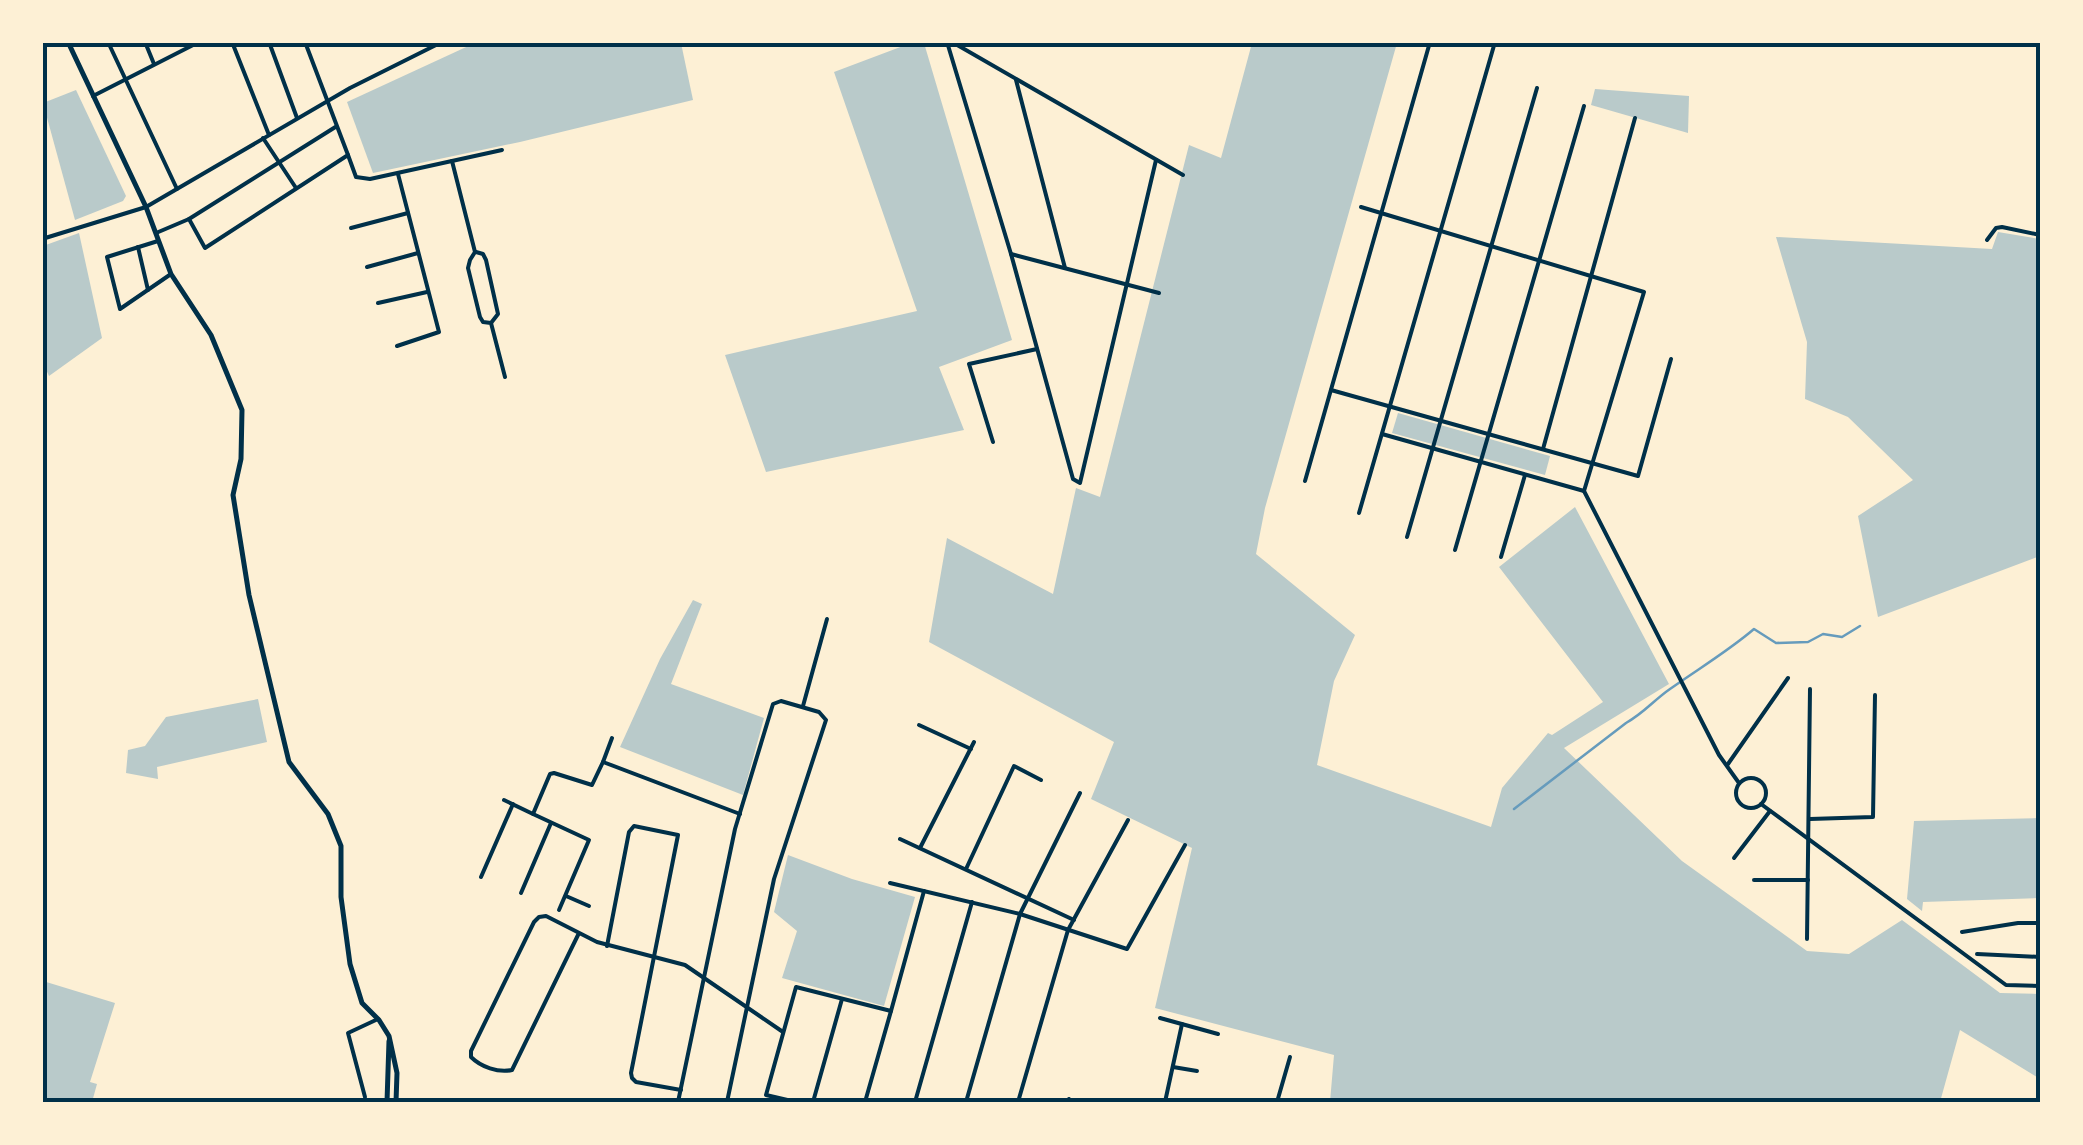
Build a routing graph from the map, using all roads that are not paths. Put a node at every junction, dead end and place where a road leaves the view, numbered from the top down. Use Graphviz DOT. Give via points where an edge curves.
graph roads {
  1 [pos="68,42"];
  2 [pos="108,42"];
  3 [pos="145,42"];
  4 [pos="178,42"];
  5 [pos="199,42"];
  6 [pos="232,42"];
  7 [pos="269,42"];
  8 [pos="305,42"];
  9 [pos="442,42"];
  10 [pos="949,42"];
  11 [pos="1430,42"];
  12 [pos="1495,42"];
  13 [pos="182,51"];
  14 [pos="154,64"];
  15 [pos="125,80"];
  16 [pos="1016,80"];
  17 [pos="1537,88"];
  18 [pos="93,96"];
  19 [pos="327,101"];
  20 [pos="1584,106"];
  21 [pos="298,118"];
  22 [pos="1635,118"];
  23 [pos="337,126"];
  24 [pos="266,136"];
  25 [pos="502,150"];
  26 [pos="348,155"];
  27 [pos="1156,160"];
  28 [pos="279,162"];
  29 [pos="452,162"];
  30 [pos="398,174"];
  31 [pos="1183,175"];
  32 [pos="177,188"];
  33 [pos="296,188"];
  34 [pos="146,207"];
  35 [pos="1361,208"];
  36 [pos="408,214"];
  37 [pos="1382,214"];
  38 [pos="189,218"];
  39 [pos="352,228"];
  40 [pos="1440,231"];
  41 [pos="155,233"];
  42 [pos="2040,234"];
  43 [pos="42,239"];
  44 [pos="1987,240"];
  45 [pos="158,241"];
  46 [pos="1491,246"];
  47 [pos="138,247"];
  48 [pos="475,252"];
  49 [pos="418,253"];
  50 [pos="1011,254"];
  51 [pos="1539,261"];
  52 [pos="367,268"];
  53 [pos="1065,268"];
  54 [pos="171,274"];
  55 [pos="1591,276"];
  56 [pos="1127,285"];
  57 [pos="148,290"];
  58 [pos="427,292"];
  59 [pos="1159,293"];
  60 [pos="378,302"];
  61 [pos="491,323"];
  62 [pos="397,346"];
  63 [pos="1037,349"];
  64 [pos="1671,359"];
  65 [pos="505,377"];
  66 [pos="1331,390"];
  67 [pos="1390,407"];
  68 [pos="1441,421"];
  69 [pos="1382,434"];
  70 [pos="1488,434"];
  71 [pos="993,442"];
  72 [pos="1433,448"];
  73 [pos="1543,450"];
  74 [pos="1480,462"];
  75 [pos="1592,464"];
  76 [pos="1525,474"];
  77 [pos="1304,481"];
  78 [pos="1584,490"];
  79 [pos="1359,513"];
  80 [pos="1407,537"];
  81 [pos="1455,550"];
  82 [pos="1501,556"];
  83 [pos="826,619"];
  84 [pos="1788,678"];
  85 [pos="1810,689"];
  86 [pos="1875,695"];
  87 [pos="803,707"];
  88 [pos="920,725"];
  89 [pos="612,738"];
  90 [pos="974,742"];
  91 [pos="971,749"];
  92 [pos="603,762"];
  93 [pos="1727,766"];
  94 [pos="1041,780"];
  95 [pos="1739,783"];
  96 [pos="1080,793"];
  97 [pos="504,800"];
  98 [pos="513,804"];
  99 [pos="1761,804"];
  100 [pos="1770,811"];
  101 [pos="533,814"];
  102 [pos="740,814"];
  103 [pos="1808,819"];
  104 [pos="1128,820"];
  105 [pos="552,822"];
  106 [pos="1808,838"];
  107 [pos="900,839"];
  108 [pos="1186,845"];
  109 [pos="920,848"];
  110 [pos="1734,858"];
  111 [pos="966,869"];
  112 [pos="481,877"];
  113 [pos="1754,880"];
  114 [pos="1808,880"];
  115 [pos="890,883"];
  116 [pos="924,891"];
  117 [pos="520,893"];
  118 [pos="566,896"];
  119 [pos="1028,898"];
  120 [pos="972,902"];
  121 [pos="590,906"];
  122 [pos="560,910"];
  123 [pos="1020,914"];
  124 [pos="1074,920"];
  125 [pos="2040,922"];
  126 [pos="1068,930"];
  127 [pos="1962,932"];
  128 [pos="580,934"];
  129 [pos="1807,939"];
  130 [pos="607,946"];
  131 [pos="1976,954"];
  132 [pos="2040,957"];
  133 [pos="656,958"];
  134 [pos="704,978"];
  135 [pos="2040,986"];
  136 [pos="842,998"];
  137 [pos="746,1007"];
  138 [pos="891,1011"];
  139 [pos="378,1018"];
  140 [pos="1160,1018"];
  141 [pos="1182,1024"];
  142 [pos="783,1032"];
  143 [pos="1218,1034"];
  144 [pos="389,1036"];
  145 [pos="1290,1057"];
  146 [pos="1173,1067"];
  147 [pos="1196,1071"];
  148 [pos="681,1090"];
  149 [pos="366,1097"];
  150 [pos="387,1102"];
  151 [pos="396,1102"];
  152 [pos="678,1102"];
  153 [pos="727,1102"];
  154 [pos="796,1102"];
  155 [pos="813,1102"];
  156 [pos="865,1102"];
  157 [pos="916,1102"];
  158 [pos="966,1102"];
  159 [pos="1018,1102"];
  160 [pos="1165,1102"];
  161 [pos="1276,1102"];
  1 -- 18 [label="main road"];
  2 -- 15 [label="street"];
  3 -- 14 [label="street"];
  4 -- 13 [label="street"];
  5 -- 13 [label="street"];
  6 -- 24 [label="street"];
  7 -- 21 [label="street"];
  8 -- 19 [label="street"];
  9 -- 19 [label="street"];
  10 -- 16 [label="street"];
  10 -- 50 [label="street"];
  11 -- 37 [label="street"];
  12 -- 40 [label="street"];
  13 -- 14 [label="street"];
  14 -- 15 [label="street"];
  15 -- 18 [label="street"];
  15 -- 32 [label="street"];
  16 -- 27 [label="street"];
  16 -- 53 [label="street"];
  17 -- 46 [label="street"];
  18 -- 34 [label="main road"];
  19 -- 21 [label="street"];
  19 -- 23 [label="street"];
  20 -- 51 [label="street"];
  21 -- 24 [label="street"];
  22 -- 55 [label="street"];
  23 -- 26 [label="street"];
  23 -- 28 [label="street"];
  24 -- 28 [label="street"];
  24 -- 32 [label="street"];
  25 -- 29 [label="street"];
  26 -- 30 [label="street" via="360,179"];
  26 -- 33 [label="street"];
  27 -- 31 [label="street"];
  27 -- 56 [label="street"];
  28 -- 33 [label="street"];
  28 -- 38 [label="street"];
  29 -- 30 [label="street"];
  29 -- 48 [label="street"];
  30 -- 36 [label="street"];
  32 -- 34 [label="street"];
  33 -- 38 [label="street" via="205,248"];
  34 -- 41 [label="main road"];
  34 -- 43 [label="street"];
  35 -- 37 [label="street"];
  36 -- 39 [label="street"];
  36 -- 49 [label="street"];
  37 -- 40 [label="street"];
  37 -- 66 [label="street"];
  38 -- 41 [label="street"];
  40 -- 46 [label="street"];
  40 -- 67 [label="street"];
  41 -- 45 [label="main road"];
  42 -- 44 [label="street" via="2002,227"];
  45 -- 47 [label="street"];
  45 -- 54 [label="main road"];
  46 -- 51 [label="street"];
  46 -- 68 [label="street"];
  47 -- 57 [label="street"];
  47 -- 57 [label="street" via="107,256 120,309"];
  48 -- 61 [label="street" via="486,260 498,314"];
  48 -- 61 [label="street" via="468,268 480,317"];
  49 -- 52 [label="street"];
  49 -- 58 [label="street"];
  50 -- 53 [label="street"];
  50 -- 63 [label="street"];
  51 -- 55 [label="street"];
  51 -- 70 [label="street"];
  53 -- 56 [label="street"];
  54 -- 57 [label="street"];
  54 -- 139 [label="main road" via="212,334 242,410 234,495 250,594 290,762 328,814 341,846 350,964 362,1003"];
  55 -- 73 [label="street"];
  55 -- 75 [label="street" via="1644,292"];
  56 -- 59 [label="street"];
  56 -- 63 [label="street" via="1080,482 1073,479"];
  58 -- 60 [label="street"];
  58 -- 62 [label="street" via="439,332"];
  61 -- 65 [label="street"];
  63 -- 71 [label="street" via="970,364"];
  64 -- 75 [label="street" via="1638,476"];
  66 -- 67 [label="street"];
  66 -- 77 [label="street"];
  67 -- 68 [label="street"];
  67 -- 69 [label="street"];
  68 -- 70 [label="street"];
  68 -- 72 [label="street"];
  69 -- 72 [label="street"];
  69 -- 79 [label="street"];
  70 -- 73 [label="street"];
  70 -- 74 [label="street"];
  72 -- 74 [label="street"];
  72 -- 80 [label="street"];
  73 -- 75 [label="street"];
  74 -- 76 [label="street"];
  74 -- 81 [label="street"];
  75 -- 78 [label="street"];
  76 -- 78 [label="street"];
  76 -- 82 [label="street"];
  78 -- 93 [label="street"];
  83 -- 87 [label="street"];
  84 -- 93 [label="street"];
  85 -- 103 [label="street"];
  86 -- 103 [label="street" via="1873,817"];
  87 -- 102 [label="street" via="774,704"];
  87 -- 137 [label="street" via="826,720 774,879"];
  88 -- 91 [label="street"];
  89 -- 92 [label="street"];
  90 -- 91 [label="street"];
  91 -- 109 [label="street"];
  92 -- 101 [label="street" via="592,785 550,774"];
  92 -- 102 [label="street"];
  93 -- 95 [label="street"];
  94 -- 111 [label="street" via="1014,766"];
  95 -- 99 [label="street" via="1740,805"];
  95 -- 99 [label="street" via="1760,781 1766,792"];
  96 -- 119 [label="street"];
  97 -- 98 [label="street"];
  98 -- 101 [label="street"];
  98 -- 112 [label="street"];
  99 -- 100 [label="street"];
  100 -- 106 [label="street"];
  100 -- 110 [label="street"];
  101 -- 105 [label="street"];
  102 -- 134 [label="street"];
  103 -- 106 [label="street"];
  104 -- 124 [label="street"];
  105 -- 117 [label="street"];
  105 -- 118 [label="street" via="590,843"];
  106 -- 114 [label="street"];
  106 -- 135 [label="street" via="2006,985"];
  107 -- 109 [label="street"];
  108 -- 126 [label="street" via="1127,949"];
  109 -- 111 [label="street"];
  111 -- 119 [label="street"];
  113 -- 114 [label="street"];
  114 -- 129 [label="street"];
  115 -- 116 [label="street"];
  116 -- 120 [label="street"];
  116 -- 138 [label="street"];
  118 -- 121 [label="street"];
  118 -- 122 [label="street"];
  119 -- 123 [label="street"];
  119 -- 124 [label="street"];
  120 -- 123 [label="street"];
  120 -- 157 [label="street"];
  123 -- 126 [label="street"];
  123 -- 158 [label="street"];
  124 -- 126 [label="street"];
  125 -- 127 [label="street"];
  126 -- 159 [label="street"];
  128 -- 128 [label="street" via="546,916 534,922 471,1051 478,1064 512,1070"];
  128 -- 130 [label="street"];
  130 -- 133 [label="street"];
  130 -- 133 [label="street" via="628,832 634,826 672,832 678,842"];
  131 -- 132 [label="street"];
  133 -- 134 [label="street" via="685,964"];
  133 -- 148 [label="street" via="632,1078"];
  134 -- 137 [label="street"];
  134 -- 148 [label="street"];
  136 -- 138 [label="street"];
  136 -- 142 [label="street" via="796,987"];
  136 -- 155 [label="street"];
  137 -- 142 [label="street"];
  137 -- 153 [label="street"];
  138 -- 156 [label="street"];
  139 -- 144 [label="main road"];
  139 -- 149 [label="street" via="348,1034"];
  140 -- 141 [label="street"];
  141 -- 143 [label="street"];
  141 -- 146 [label="street"];
  142 -- 154 [label="street" via="766,1095"];
  144 -- 150 [label="main road"];
  144 -- 151 [label="main road" via="398,1073"];
  145 -- 161 [label="street"];
  146 -- 147 [label="street"];
  146 -- 160 [label="street"];
  148 -- 152 [label="street"];
}
